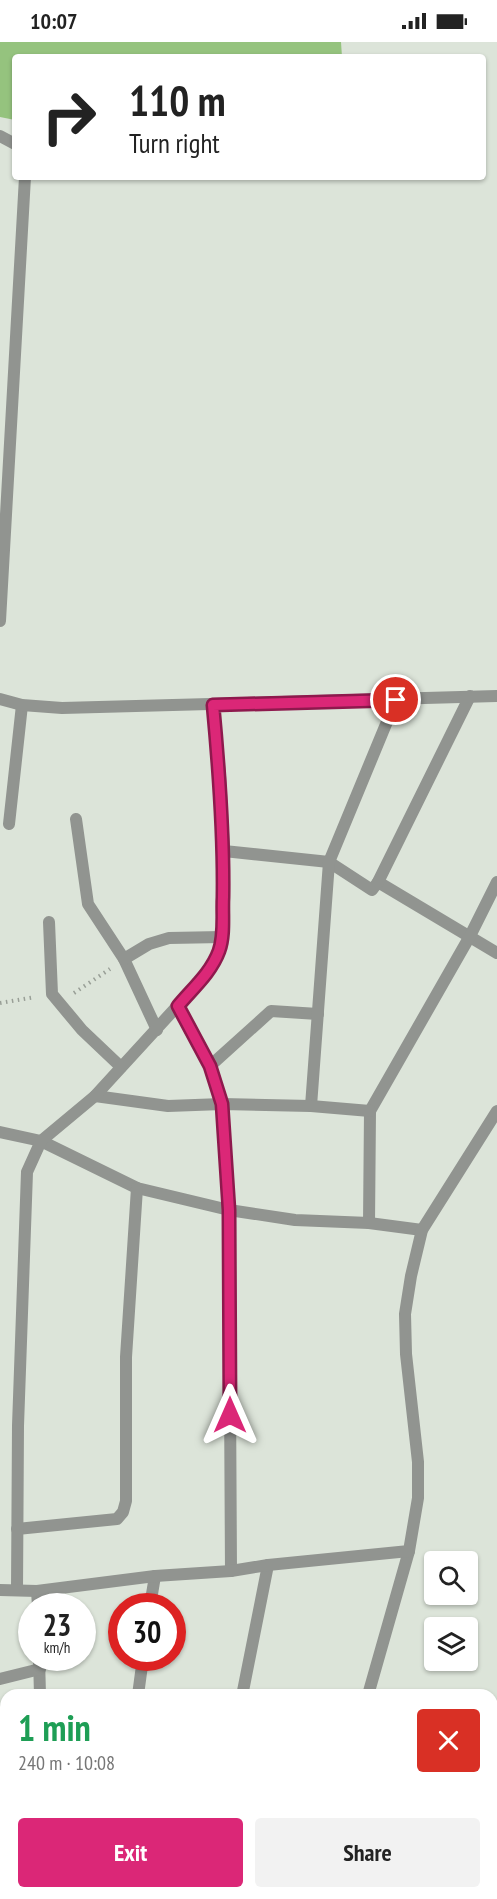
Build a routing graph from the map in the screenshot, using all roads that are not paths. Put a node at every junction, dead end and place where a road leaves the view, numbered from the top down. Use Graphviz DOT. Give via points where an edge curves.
graph roads {
  1 [pos="25,180"];
  2 [pos="0,621"];
  3 [pos="470,696"];
  4 [pos="497,696"];
  5 [pos="0,699"];
  6 [pos="396,700"];
  7 [pos="22,705"];
  8 [pos="213,705"];
  9 [pos="76,819"];
  10 [pos="9,824"];
  11 [pos="224,851"];
  12 [pos="329,862"];
  13 [pos="378,882"];
  14 [pos="497,882"];
  15 [pos="50,922"];
  16 [pos="470,936"];
  17 [pos="222,937"];
  18 [pos="497,953"];
  19 [pos="124,959"];
  20 [pos="178,1006"];
  21 [pos="318,1014"];
  22 [pos="157,1030"];
  23 [pos="210,1066"];
  24 [pos="121,1067"];
  25 [pos="95,1096"];
  26 [pos="222,1104"];
  27 [pos="311,1106"];
  28 [pos="370,1111"];
  29 [pos="497,1111"];
  30 [pos="0,1132"];
  31 [pos="41,1141"];
  32 [pos="137,1188"];
  33 [pos="229,1210"];
  34 [pos="369,1223"];
  35 [pos="422,1230"];
  36 [pos="17,1529"];
  37 [pos="409,1551"];
  38 [pos="268,1565"];
  39 [pos="231,1571"];
  40 [pos="154,1576"];
  41 [pos="0,1590"];
  42 [pos="17,1590"];
  43 [pos="37,1590"];
  44 [pos="37,1593"];
  45 [pos="152,1593"];
  46 [pos="20,1671"];
  47 [pos="40,1671"];
  48 [pos="142,1671"];
  49 [pos="0,1679"];
  50 [pos="40,1689"];
  51 [pos="139,1689"];
  52 [pos="243,1689"];
  53 [pos="370,1689"];
  1 -- 2 [label="street"];
  3 -- 4 [label="street"];
  3 -- 6 [label="street"];
  3 -- 13 [label="street"];
  5 -- 7 [label="street"];
  6 -- 8 [label="street"];
  6 -- 12 [label="street"];
  7 -- 8 [label="street"];
  7 -- 10 [label="street"];
  8 -- 11 [label="street"];
  9 -- 19 [label="street" via="88,904"];
  11 -- 12 [label="street"];
  11 -- 17 [label="street"];
  12 -- 13 [label="street" via="372,890"];
  12 -- 21 [label="street"];
  13 -- 16 [label="street"];
  14 -- 16 [label="street"];
  15 -- 24 [label="street" via="56,997 82,1030"];
  16 -- 18 [label="street"];
  16 -- 28 [label="street"];
  17 -- 19 [label="street" via="169,938 149,944"];
  17 -- 20 [label="street" via="216,959"];
  19 -- 22 [label="street"];
  20 -- 22 [label="street"];
  20 -- 23 [label="street"];
  21 -- 23 [label="street" via="271,1011"];
  21 -- 27 [label="street"];
  22 -- 24 [label="street"];
  23 -- 26 [label="street"];
  24 -- 25 [label="street"];
  25 -- 26 [label="street" via="168,1106"];
  25 -- 31 [label="street"];
  26 -- 27 [label="street"];
  26 -- 33 [label="street"];
  27 -- 28 [label="street"];
  28 -- 34 [label="street"];
  29 -- 35 [label="street"];
  30 -- 31 [label="street"];
  31 -- 32 [label="street"];
  31 -- 36 [label="street" via="27,1172"];
  32 -- 33 [label="street"];
  32 -- 36 [label="street" via="126,1357 123,1512 117,1519"];
  33 -- 34 [label="street" via="295,1220"];
  33 -- 39 [label="street"];
  34 -- 35 [label="street"];
  35 -- 37 [label="street" via="405,1314 418,1462"];
  36 -- 42 [label="street"];
  37 -- 38 [label="street"];
  37 -- 53 [label="street"];
  38 -- 39 [label="street"];
  38 -- 52 [label="street"];
  39 -- 40 [label="street"];
  40 -- 43 [label="street"];
  40 -- 45 [label="street"];
  41 -- 42 [label="street"];
  42 -- 43 [label="street"];
  43 -- 44 [label="street"];
  46 -- 49 [label="street"];
  47 -- 50 [label="street"];
  48 -- 51 [label="street"];
}
